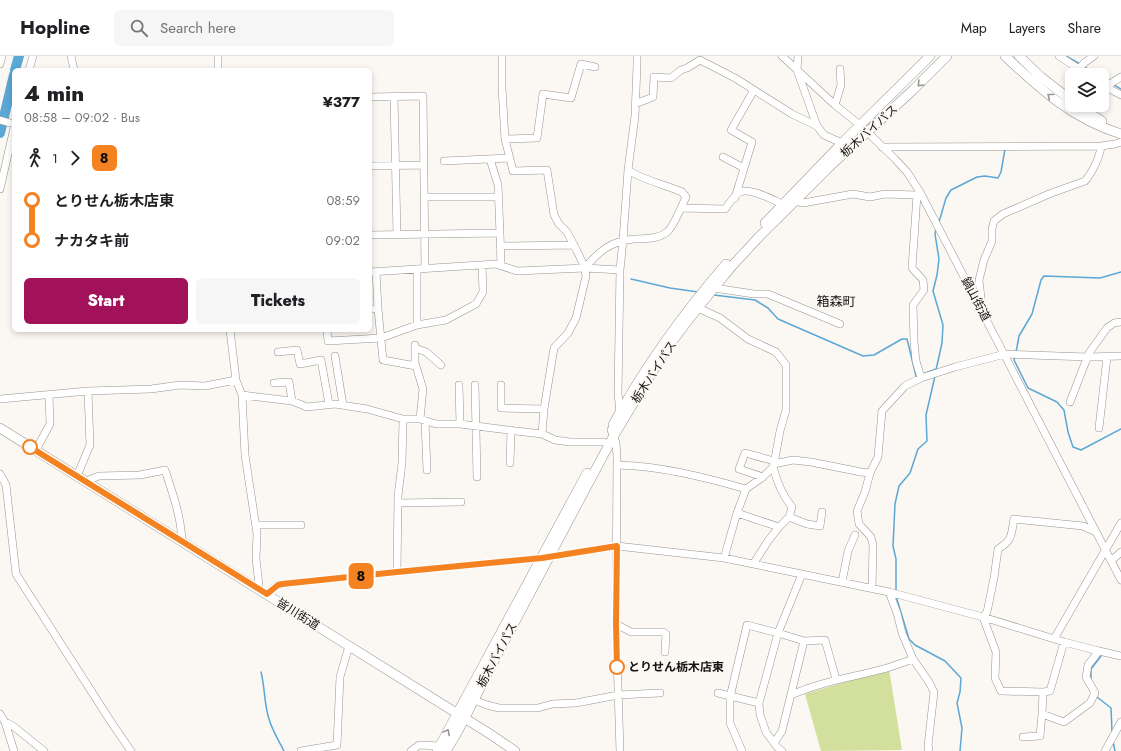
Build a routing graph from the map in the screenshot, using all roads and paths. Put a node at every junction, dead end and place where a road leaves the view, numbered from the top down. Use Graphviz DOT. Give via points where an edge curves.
graph roads {
  1 [pos="2,56"];
  2 [pos="33,56"];
  3 [pos="71,56"];
  4 [pos="218,56"];
  5 [pos="502,56"];
  6 [pos="637,56"];
  7 [pos="782,56"];
  8 [pos="798,56"];
  9 [pos="930,56"];
  10 [pos="947,56"];
  11 [pos="1005,56"];
  12 [pos="1019,56"];
  13 [pos="1059,56"];
  14 [pos="1094,56"];
  15 [pos="698,58"];
  16 [pos="0,64"];
  17 [pos="594,67"];
  18 [pos="30,68"];
  19 [pos="74,68"];
  20 [pos="218,68"];
  21 [pos="1077,68"];
  22 [pos="1080,68"];
  23 [pos="840,69"];
  24 [pos="797,70"];
  25 [pos="1121,77"];
  26 [pos="1109,83"];
  27 [pos="1109,89"];
  28 [pos="754,90"];
  29 [pos="1121,95"];
  30 [pos="394,96"];
  31 [pos="1065,96"];
  32 [pos="372,97"];
  33 [pos="635,104"];
  34 [pos="835,105"];
  35 [pos="1088,112"];
  36 [pos="0,120"];
  37 [pos="12,123"];
  38 [pos="860,125"];
  39 [pos="817,126"];
  40 [pos="867,132"];
  41 [pos="1121,133"];
  42 [pos="12,137"];
  43 [pos="505,139"];
  44 [pos="1121,142"];
  45 [pos="842,143"];
  46 [pos="1101,146"];
  47 [pos="882,147"];
  48 [pos="723,157"];
  49 [pos="510,158"];
  50 [pos="490,159"];
  51 [pos="444,160"];
  52 [pos="395,165"];
  53 [pos="424,165"];
  54 [pos="372,166"];
  55 [pos="744,168"];
  56 [pos="628,170"];
  57 [pos="0,189"];
  58 [pos="918,194"];
  59 [pos="425,197"];
  60 [pos="498,197"];
  61 [pos="735,198"];
  62 [pos="795,201"];
  63 [pos="782,204"];
  64 [pos="681,208"];
  65 [pos="500,233"];
  66 [pos="425,234"];
  67 [pos="372,235"];
  68 [pos="397,235"];
  69 [pos="623,240"];
  70 [pos="574,245"];
  71 [pos="500,246"];
  72 [pos="482,265"];
  73 [pos="501,266"];
  74 [pos="425,268"];
  75 [pos="585,268"];
  76 [pos="416,269"];
  77 [pos="620,270"];
  78 [pos="373,272"];
  79 [pos="714,288"];
  80 [pos="698,308"];
  81 [pos="372,309"];
  82 [pos="378,309"];
  83 [pos="983,311"];
  84 [pos="1121,322"];
  85 [pos="840,324"];
  86 [pos="417,325"];
  87 [pos="230,332"];
  88 [pos="327,332"];
  89 [pos="381,338"];
  90 [pos="278,352"];
  91 [pos="1004,354"];
  92 [pos="335,356"];
  93 [pos="1121,356"];
  94 [pos="1088,357"];
  95 [pos="1107,357"];
  96 [pos="441,365"];
  97 [pos="416,366"];
  98 [pos="921,378"];
  99 [pos="236,380"];
  100 [pos="274,383"];
  101 [pos="459,385"];
  102 [pos="475,385"];
  103 [pos="501,385"];
  104 [pos="88,391"];
  105 [pos="49,395"];
  106 [pos="242,395"];
  107 [pos="0,399"];
  108 [pos="292,401"];
  109 [pos="1070,402"];
  110 [pos="329,404"];
  111 [pos="343,405"];
  112 [pos="544,409"];
  113 [pos="620,413"];
  114 [pos="403,419"];
  115 [pos="422,420"];
  116 [pos="460,424"];
  117 [pos="620,425"];
  118 [pos="476,426"];
  119 [pos="0,428"];
  120 [pos="1099,428"];
  121 [pos="511,430"];
  122 [pos="612,433"];
  123 [pos="542,434"];
  124 [pos="604,442"];
  125 [pos="36,450"];
  126 [pos="510,463"];
  127 [pos="774,464"];
  128 [pos="617,465"];
  129 [pos="427,470"];
  130 [pos="870,473"];
  131 [pos="0,474"];
  132 [pos="77,476"];
  133 [pos="477,476"];
  134 [pos="763,477"];
  135 [pos="86,482"];
  136 [pos="746,489"];
  137 [pos="398,502"];
  138 [pos="461,502"];
  139 [pos="822,512"];
  140 [pos="737,513"];
  141 [pos="789,517"];
  142 [pos="1121,523"];
  143 [pos="256,525"];
  144 [pos="301,525"];
  145 [pos="779,527"];
  146 [pos="1096,532"];
  147 [pos="855,535"];
  148 [pos="182,542"];
  149 [pos="617,546"];
  150 [pos="1106,550"];
  151 [pos="1121,552"];
  152 [pos="546,558"];
  153 [pos="724,558"];
  154 [pos="1111,561"];
  155 [pos="754,563"];
  156 [pos="397,572"];
  157 [pos="802,574"];
  158 [pos="1121,580"];
  159 [pos="842,582"];
  160 [pos="257,588"];
  161 [pos="872,588"];
  162 [pos="889,592"];
  163 [pos="267,594"];
  164 [pos="983,617"];
  165 [pos="616,624"];
  166 [pos="778,633"];
  167 [pos="1054,639"];
  168 [pos="804,640"];
  169 [pos="1064,642"];
  170 [pos="349,646"];
  171 [pos="666,652"];
  172 [pos="1099,652"];
  173 [pos="1121,656"];
  174 [pos="913,659"];
  175 [pos="836,679"];
  176 [pos="660,692"];
  177 [pos="1043,692"];
  178 [pos="718,693"];
  179 [pos="618,695"];
  180 [pos="791,695"];
  181 [pos="730,696"];
  182 [pos="474,700"];
  183 [pos="759,703"];
  184 [pos="0,714"];
  185 [pos="1042,714"];
  186 [pos="461,716"];
  187 [pos="5,722"];
  188 [pos="1121,722"];
  189 [pos="1022,737"];
  190 [pos="777,748"];
  191 [pos="324,749"];
  192 [pos="441,749"];
  193 [pos="14,751"];
  194 [pos="44,751"];
  195 [pos="131,751"];
  196 [pos="301,751"];
  197 [pos="411,751"];
  198 [pos="515,751"];
  199 [pos="620,751"];
  200 [pos="742,751"];
  201 [pos="928,751"];
  202 [pos="1105,751"];
  1 -- 16 [label="street"];
  2 -- 18 [label="street"];
  3 -- 19 [label="street"];
  4 -- 20 [label="street"];
  5 -- 43 [label="street"];
  6 -- 33 [label="street"];
  7 -- 24 [label="street, 鍋山街道"];
  8 -- 24 [label="street"];
  9 -- 38 [label="main road, 栃木バイパス"];
  10 -- 40 [label="main road, 栃木バイパス, one-way"];
  41 -- 11 [label="main road, one-way" via="1110,131 1073,113 1034,83"];
  12 -- 31 [label="main road"];
  13 -- 21 [label="street"];
  14 -- 22 [label="street"];
  15 -- 28 [label="street"];
  15 -- 33 [label="street" via="671,78 654,77 653,97"];
  17 -- 43 [label="street" via="581,64 571,98 543,94 537,138"];
  23 -- 34 [label="street" via="841,85"];
  24 -- 34 [label="street, 鍋山街道"];
  24 -- 39 [label="street"];
  25 -- 26 [label="street"];
  27 -- 29 [label="street"];
  28 -- 39 [label="street"];
  28 -- 55 [label="street" via="731,130 752,142"];
  30 -- 32 [label="street"];
  30 -- 52 [label="street"];
  30 -- 53 [label="street" via="424,96"];
  33 -- 56 [label="street"];
  34 -- 38 [label="street, 鍋山街道"];
  35 -- 41 [label="main road"];
  36 -- 37 [label="street"];
  38 -- 40 [label="street, 鍋山街道"];
  38 -- 45 [label="main road, 栃木バイパス"];
  39 -- 45 [label="street" via="824,135"];
  40 -- 47 [label="street, 鍋山街道"];
  40 -- 62 [label="main road, 栃木バイパス"];
  42 -- 57 [label="street"];
  43 -- 49 [label="street"];
  44 -- 46 [label="street"];
  45 -- 63 [label="main road, 栃木バイパス"];
  46 -- 47 [label="street"];
  46 -- 83 [label="street" via="1100,154 1085,181 1003,214 994,221 992,241 979,280"];
  47 -- 58 [label="street, 鍋山街道" via="907,172"];
  48 -- 55 [label="street"];
  49 -- 50 [label="street"];
  49 -- 70 [label="street" via="514,171 548,170 554,215"];
  50 -- 51 [label="street"];
  50 -- 60 [label="street" via="498,185"];
  52 -- 53 [label="street"];
  52 -- 54 [label="street"];
  52 -- 68 [label="street"];
  53 -- 59 [label="street"];
  55 -- 61 [label="street"];
  56 -- 64 [label="street" via="636,176 682,192 686,197"];
  56 -- 69 [label="street"];
  58 -- 62 [label="street" via="885,194 870,197 853,194 803,203"];
  58 -- 83 [label="street, 鍋山街道"];
  58 -- 98 [label="street" via="912,268 922,280 924,290 913,305 916,361"];
  59 -- 60 [label="street"];
  59 -- 66 [label="street"];
  60 -- 65 [label="street"];
  61 -- 63 [label="street" via="742,191 750,191"];
  61 -- 64 [label="street" via="725,209"];
  62 -- 79 [label="main road, 栃木バイパス" via="752,244"];
  63 -- 113 [label="main road, 栃木バイパス" via="695,301 660,348"];
  64 -- 69 [label="street" via="666,233 655,238"];
  65 -- 66 [label="street"];
  65 -- 71 [label="street"];
  66 -- 68 [label="street"];
  66 -- 74 [label="street"];
  67 -- 68 [label="street"];
  69 -- 75 [label="street" via="600,251"];
  69 -- 77 [label="street"];
  70 -- 71 [label="street"];
  70 -- 75 [label="street"];
  71 -- 73 [label="street"];
  72 -- 73 [label="street"];
  72 -- 74 [label="street"];
  72 -- 86 [label="street" via="482,292 476,304 446,320"];
  73 -- 75 [label="street" via="517,271"];
  74 -- 76 [label="street"];
  75 -- 77 [label="street"];
  75 -- 112 [label="street" via="586,276 576,318 568,333 554,348"];
  76 -- 78 [label="street"];
  76 -- 86 [label="street"];
  77 -- 113 [label="street"];
  78 -- 82 [label="street"];
  79 -- 80 [label="main road, 栃木バイパス"];
  79 -- 85 [label="street" via="768,294"];
  80 -- 117 [label="main road, 栃木バイパス" via="665,351"];
  80 -- 127 [label="street" via="720,318 748,339 776,352 786,365 786,410"];
  81 -- 82 [label="street"];
  82 -- 89 [label="street"];
  83 -- 91 [label="street, 鍋山街道"];
  84 -- 94 [label="street" via="1114,323 1108,328"];
  86 -- 89 [label="street"];
  87 -- 99 [label="street"];
  88 -- 89 [label="street" via="328,342"];
  89 -- 97 [label="street" via="383,360"];
  90 -- 110 [label="street" via="297,350 300,364 320,360"];
  91 -- 94 [label="street"];
  91 -- 98 [label="street"];
  91 -- 146 [label="street, 鍋山街道"];
  92 -- 111 [label="street"];
  93 -- 95 [label="street"];
  94 -- 95 [label="street"];
  94 -- 109 [label="street"];
  95 -- 120 [label="street"];
  96 -- 97 [label="street" via="426,352 415,347"];
  97 -- 115 [label="street" via="423,389"];
  98 -- 130 [label="street" via="905,386 882,411 878,457"];
  99 -- 104 [label="street" via="205,386 180,385 151,389"];
  99 -- 106 [label="street"];
  100 -- 108 [label="street" via="289,382"];
  101 -- 116 [label="street"];
  102 -- 118 [label="street"];
  103 -- 112 [label="street" via="501,408"];
  104 -- 105 [label="street"];
  104 -- 132 [label="street" via="90,445"];
  105 -- 107 [label="street"];
  105 -- 125 [label="street" via="50,424"];
  106 -- 108 [label="street"];
  106 -- 143 [label="street" via="244,455"];
  108 -- 110 [label="street" via="306,407"];
  110 -- 111 [label="street"];
  111 -- 114 [label="street"];
  112 -- 123 [label="street"];
  113 -- 117 [label="street"];
  113 -- 122 [label="main road, 栃木バイパス"];
  114 -- 115 [label="street"];
  114 -- 137 [label="street"];
  115 -- 116 [label="street" via="436,424"];
  115 -- 129 [label="street"];
  116 -- 118 [label="street"];
  117 -- 122 [label="main road, 栃木バイパス"];
  118 -- 121 [label="street"];
  118 -- 133 [label="street"];
  119 -- 125 [label="main road, 皆川街道"];
  121 -- 123 [label="street"];
  121 -- 126 [label="street"];
  122 -- 124 [label="main road, 栃木バイパス"];
  122 -- 128 [label="street" via="617,450"];
  122 -- 152 [label="main road, 栃木バイパス"];
  123 -- 124 [label="street" via="555,440 570,442"];
  124 -- 152 [label="main road, 栃木バイパス"];
  125 -- 132 [label="main road, 皆川街道"];
  127 -- 130 [label="street" via="793,460"];
  127 -- 134 [label="street"];
  127 -- 134 [label="street" via="745,453 739,469"];
  127 -- 141 [label="street" via="779,488 792,507"];
  128 -- 136 [label="street" via="668,470"];
  128 -- 149 [label="street"];
  130 -- 161 [label="street" via="856,511 859,524 872,541"];
  131 -- 195 [label="street" via="6,485 16,574"];
  132 -- 135 [label="main road, 皆川街道"];
  134 -- 136 [label="street"];
  135 -- 148 [label="main road, 皆川街道"];
  135 -- 148 [label="street" via="99,476 140,475 165,470 176,500"];
  136 -- 140 [label="street"];
  137 -- 138 [label="street"];
  137 -- 156 [label="street"];
  139 -- 141 [label="street" via="820,526"];
  140 -- 145 [label="street"];
  140 -- 153 [label="street"];
  141 -- 145 [label="street"];
  142 -- 150 [label="street"];
  143 -- 144 [label="street"];
  143 -- 160 [label="street" via="259,585"];
  145 -- 155 [label="street"];
  146 -- 150 [label="street, 鍋山街道"];
  146 -- 164 [label="street" via="1083,526 1014,519 1008,543 998,549 987,612"];
  147 -- 159 [label="street" via="848,551"];
  148 -- 160 [label="main road, 皆川街道"];
  149 -- 152 [label="street"];
  149 -- 153 [label="street"];
  149 -- 165 [label="street"];
  150 -- 154 [label="street, 鍋山街道"];
  150 -- 167 [label="street"];
  151 -- 154 [label="street"];
  152 -- 156 [label="street"];
  152 -- 182 [label="main road, 栃木バイパス"];
  152 -- 186 [label="main road, 栃木バイパス"];
  153 -- 155 [label="street"];
  154 -- 158 [label="street, 鍋山街道"];
  155 -- 157 [label="street"];
  156 -- 163 [label="street" via="282,584"];
  157 -- 159 [label="street"];
  157 -- 166 [label="street"];
  159 -- 161 [label="street"];
  160 -- 163 [label="main road, 皆川街道"];
  161 -- 162 [label="street"];
  162 -- 164 [label="street"];
  162 -- 174 [label="street"];
  163 -- 170 [label="main road, 皆川街道"];
  164 -- 167 [label="street"];
  164 -- 177 [label="street" via="996,652 995,678 1001,691"];
  165 -- 171 [label="street" via="631,632 663,632 666,634"];
  165 -- 179 [label="street"];
  166 -- 168 [label="street"];
  166 -- 181 [label="street" via="748,625"];
  166 -- 183 [label="street"];
  167 -- 169 [label="street"];
  168 -- 175 [label="street" via="825,640"];
  168 -- 180 [label="street"];
  169 -- 172 [label="street"];
  169 -- 177 [label="street" via="1050,691"];
  170 -- 186 [label="main road, 皆川街道"];
  170 -- 191 [label="street" via="340,677 337,745"];
  172 -- 173 [label="street"];
  172 -- 185 [label="street" via="1088,665 1086,677 1095,693 1090,703 1064,722"];
  174 -- 175 [label="street" via="887,668"];
  174 -- 201 [label="street" via="934,692"];
  175 -- 180 [label="street"];
  176 -- 179 [label="street"];
  177 -- 185 [label="street"];
  178 -- 181 [label="street"];
  179 -- 182 [label="street" via="538,708 499,708"];
  179 -- 199 [label="street"];
  180 -- 190 [label="street"];
  181 -- 183 [label="street"];
  181 -- 200 [label="street" via="730,723"];
  182 -- 186 [label="main road, 栃木バイパス"];
  183 -- 190 [label="street" via="766,732"];
  184 -- 187 [label="street"];
  185 -- 189 [label="street" via="1040,736"];
  186 -- 192 [label="main road, 栃木バイパス"];
  186 -- 198 [label="main road, 皆川街道"];
  187 -- 193 [label="street"];
  187 -- 194 [label="street"];
  188 -- 202 [label="street"];
  191 -- 196 [label="street"];
  192 -- 197 [label="street" via="419,745"];
}
